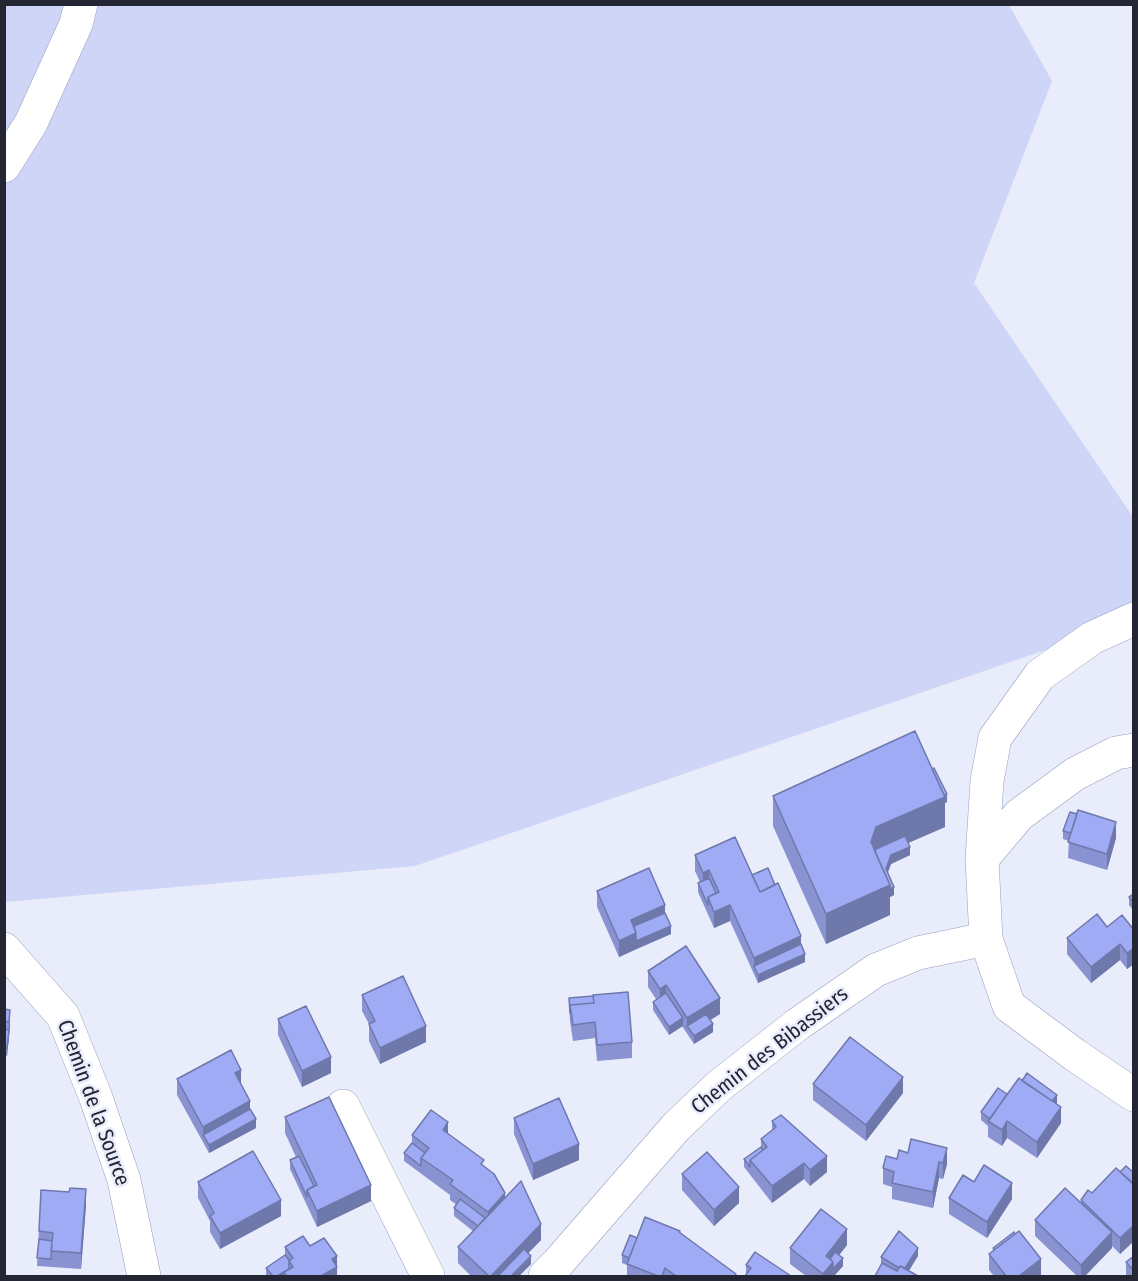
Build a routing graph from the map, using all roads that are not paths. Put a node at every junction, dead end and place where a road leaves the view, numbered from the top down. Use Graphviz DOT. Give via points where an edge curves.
graph roads {
  1 [pos="81,4"];
  2 [pos="4,166"];
  3 [pos="1134,619"];
  4 [pos="1134,750"];
  5 [pos="982,859"];
  6 [pos="986,939"];
  7 [pos="4,949"];
  8 [pos="1134,1095"];
  9 [pos="343,1106"];
  10 [pos="558,1272"];
  11 [pos="144,1276"];
  12 [pos="428,1276"];
  1 -- 2 [label="street" via="76,24 31,123"];
  3 -- 5 [label="street" via="1092,638 1040,675 995,738 987,780"];
  4 -- 5 [label="street" via="1116,753 1075,774 1019,815"];
  5 -- 6 [label="street"];
  6 -- 8 [label="street" via="1010,1006"];
  6 -- 10 [label="street, Chemin des Bibassiers" via="918,953 876,970 798,1024 719,1086 676,1127"];
  7 -- 11 [label="street, Chemin de la Source" via="63,1016 124,1180"];
  9 -- 12 [label="street"];
}
